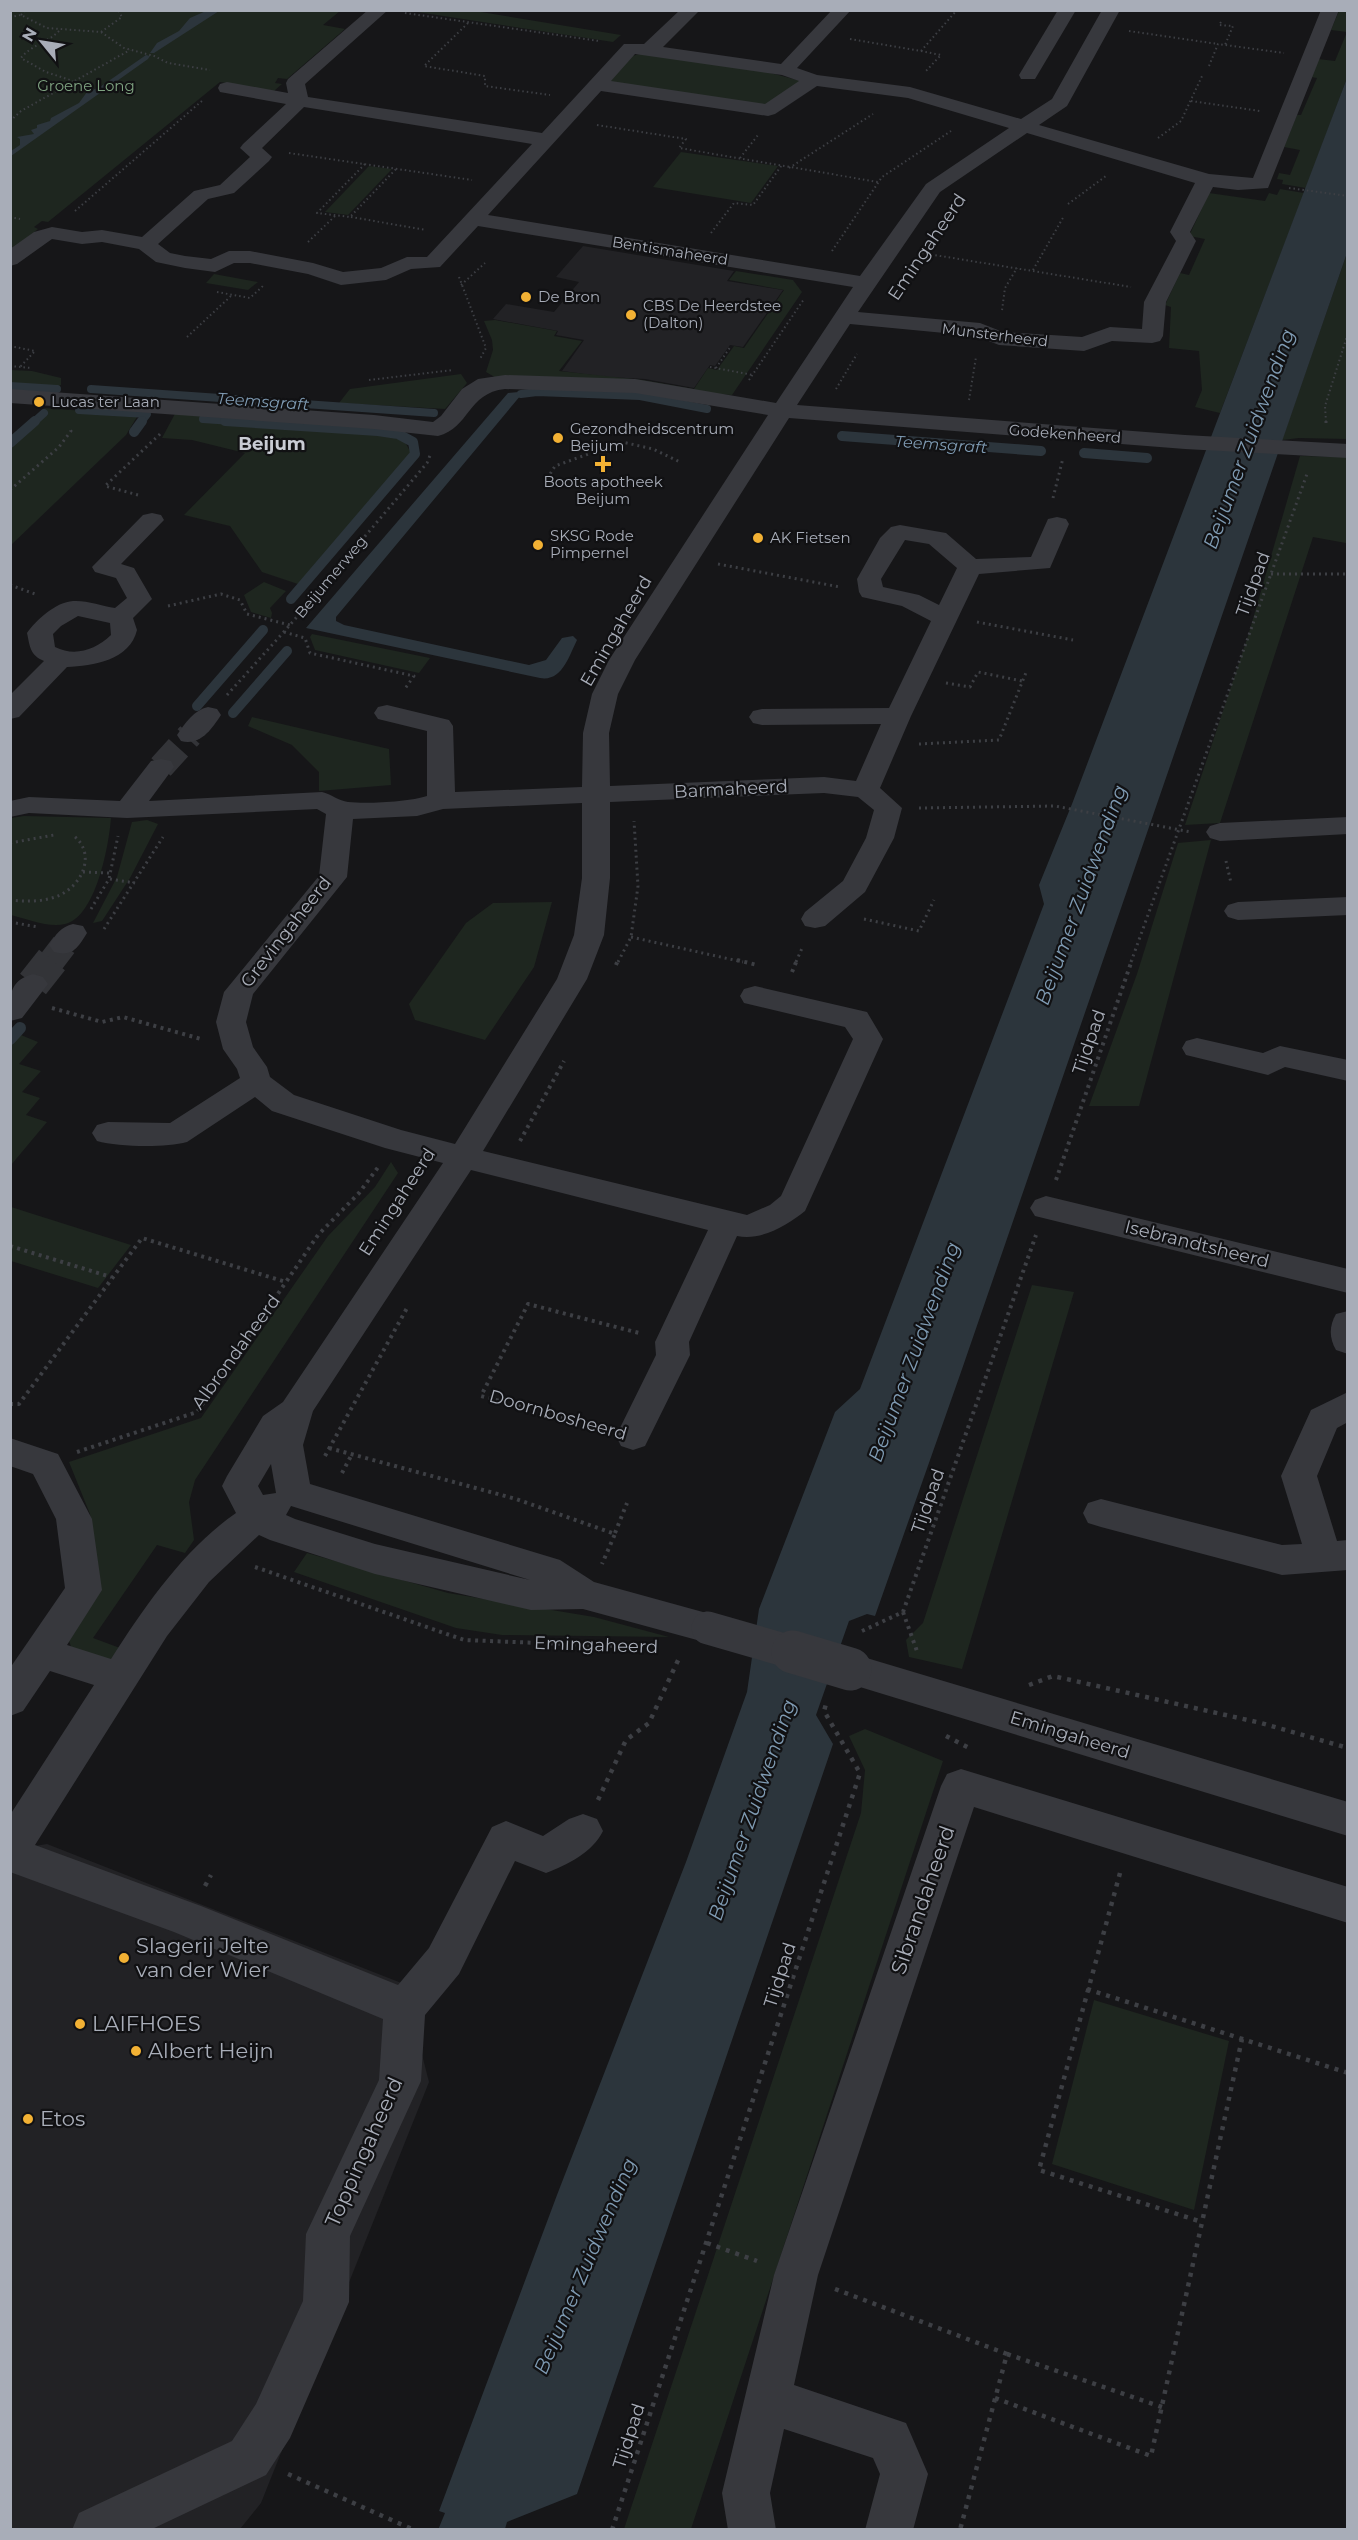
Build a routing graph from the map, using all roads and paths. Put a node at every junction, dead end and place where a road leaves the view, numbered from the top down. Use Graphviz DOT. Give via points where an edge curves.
graph roads {
  1 [pos="26,10"];
  2 [pos="118,10"];
  3 [pos="379,10"];
  4 [pos="691,10"];
  5 [pos="842,10"];
  6 [pos="957,10"];
  7 [pos="1067,10"];
  8 [pos="1111,10"];
  9 [pos="1330,10"];
  10 [pos="399,12"];
  11 [pos="21,15"];
  12 [pos="10,17"];
  13 [pos="1221,21"];
  14 [pos="469,22"];
  15 [pos="1056,28"];
  16 [pos="59,31"];
  17 [pos="101,32"];
  18 [pos="1098,33"];
  19 [pos="819,34"];
  20 [pos="1125,37"];
  21 [pos="1218,44"];
  22 [pos="1225,45"];
  23 [pos="631,48"];
  24 [pos="650,49"];
  25 [pos="130,50"];
  26 [pos="154,56"];
  27 [pos="1311,57"];
  28 [pos="1209,66"];
  29 [pos="785,70"];
  30 [pos="1028,75"];
  31 [pos="814,80"];
  32 [pos="74,81"];
  33 [pos="605,87"];
  34 [pos="227,88"];
  35 [pos="557,96"];
  36 [pos="203,100"];
  37 [pos="300,100"];
  38 [pos="1191,101"];
  39 [pos="980,113"];
  40 [pos="1288,114"];
  41 [pos="10,121"];
  42 [pos="1024,126"];
  43 [pos="547,140"];
  44 [pos="262,157"];
  45 [pos="365,163"];
  46 [pos="782,165"];
  47 [pos="397,168"];
  48 [pos="474,180"];
  49 [pos="1207,180"];
  50 [pos="879,182"];
  51 [pos="1300,190"];
  52 [pos="1347,196"];
  53 [pos="73,213"];
  54 [pos="1064,216"];
  55 [pos="350,217"];
  56 [pos="474,219"];
  57 [pos="426,230"];
  58 [pos="711,234"];
  59 [pos="927,243"];
  60 [pos="146,244"];
  61 [pos="10,260"];
  62 [pos="485,263"];
  63 [pos="433,264"];
  64 [pos="820,268"];
  65 [pos="1017,268"];
  66 [pos="1033,270"];
  67 [pos="866,283"];
  68 [pos="461,285"];
  69 [pos="1160,291"];
  70 [pos="232,295"];
  71 [pos="844,317"];
  72 [pos="877,322"];
  73 [pos="1347,333"];
  74 [pos="989,334"];
  75 [pos="187,337"];
  76 [pos="10,346"];
  77 [pos="731,346"];
  78 [pos="20,367"];
  79 [pos="710,367"];
  80 [pos="716,368"];
  81 [pos="753,375"];
  82 [pos="481,376"];
  83 [pos="369,380"];
  84 [pos="10,396"];
  85 [pos="68,400"];
  86 [pos="734,403"];
  87 [pos="174,407"];
  88 [pos="783,411"];
  89 [pos="819,414"];
  90 [pos="965,427"];
  91 [pos="438,429"];
  92 [pos="1068,434"];
  93 [pos="1322,450"];
  94 [pos="680,462"];
  95 [pos="544,484"];
  96 [pos="10,490"];
  97 [pos="118,490"];
  98 [pos="152,520"];
  99 [pos="1057,524"];
  100 [pos="711,563"];
  101 [pos="970,567"];
  102 [pos="1271,574"];
  103 [pos="1347,574"];
  104 [pos="871,592"];
  105 [pos="944,616"];
  106 [pos="120,617"];
  107 [pos="290,625"];
  108 [pos="284,632"];
  109 [pos="1073,640"];
  110 [pos="60,659"];
  111 [pos="1027,670"];
  112 [pos="916,678"];
  113 [pos="1022,681"];
  114 [pos="10,711"];
  115 [pos="387,712"];
  116 [pos="208,715"];
  117 [pos="898,716"];
  118 [pos="762,717"];
  119 [pos="190,735"];
  120 [pos="885,746"];
  121 [pos="160,767"];
  122 [pos="866,790"];
  123 [pos="632,793"];
  124 [pos="596,795"];
  125 [pos="441,801"];
  126 [pos="180,807"];
  127 [pos="888,808"];
  128 [pos="10,809"];
  129 [pos="127,810"];
  130 [pos="340,811"];
  131 [pos="1347,825"];
  132 [pos="1177,830"];
  133 [pos="1220,832"];
  134 [pos="72,834"];
  135 [pos="83,872"];
  136 [pos="111,873"];
  137 [pos="109,879"];
  138 [pos="135,883"];
  139 [pos="10,900"];
  140 [pos="934,900"];
  141 [pos="1347,906"];
  142 [pos="1238,911"];
  143 [pos="820,915"];
  144 [pos="10,921"];
  145 [pos="632,937"];
  146 [pos="68,939"];
  147 [pos="758,965"];
  148 [pos="615,968"];
  149 [pos="780,970"];
  150 [pos="33,984"];
  151 [pos="767,999"];
  152 [pos="11,1011"];
  153 [pos="1197,1048"];
  154 [pos="238,1049"];
  155 [pos="569,1051"];
  156 [pos="1347,1071"];
  157 [pos="256,1082"];
  158 [pos="108,1133"];
  159 [pos="396,1140"];
  160 [pos="462,1157"];
  161 [pos="505,1168"];
  162 [pos="1046,1208"];
  163 [pos="727,1223"];
  164 [pos="10,1246"];
  165 [pos="111,1277"];
  166 [pos="1347,1281"];
  167 [pos="286,1282"];
  168 [pos="410,1303"];
  169 [pos="1347,1323"];
  170 [pos="672,1341"];
  171 [pos="1347,1341"];
  172 [pos="10,1404"];
  173 [pos="1347,1405"];
  174 [pos="297,1408"];
  175 [pos="633,1436"];
  176 [pos="329,1448"];
  177 [pos="10,1452"];
  178 [pos="352,1455"];
  179 [pos="46,1464"];
  180 [pos="321,1464"];
  181 [pos="341,1474"];
  182 [pos="294,1492"];
  183 [pos="627,1503"];
  184 [pos="1101,1513"];
  185 [pos="256,1516"];
  186 [pos="615,1534"];
  187 [pos="222,1545"];
  188 [pos="1336,1556"];
  189 [pos="612,1569"];
  190 [pos="584,1594"];
  191 [pos="903,1612"];
  192 [pos="696,1638"];
  193 [pos="649,1647"];
  194 [pos="853,1651"];
  195 [pos="42,1653"];
  196 [pos="920,1660"];
  197 [pos="119,1677"];
  198 [pos="1025,1687"];
  199 [pos="10,1700"];
  200 [pos="827,1701"];
  201 [pos="939,1733"];
  202 [pos="1347,1748"];
  203 [pos="979,1752"];
  204 [pos="1347,1819"];
  205 [pos="584,1831"];
  206 [pos="1130,1837"];
  207 [pos="10,1852"];
  208 [pos="1347,1905"];
  209 [pos="1087,1989"];
  210 [pos="405,2008"];
  211 [pos="1242,2039"];
  212 [pos="1347,2073"];
  213 [pos="1202,2222"];
  214 [pos="707,2243"];
  215 [pos="796,2275"];
  216 [pos="1007,2354"];
  217 [pos="995,2397"];
  218 [pos="767,2400"];
  219 [pos="1162,2407"];
  220 [pos="249,2458"];
  221 [pos="96,2529"];
  222 [pos="414,2529"];
  223 [pos="612,2529"];
  224 [pos="752,2529"];
  225 [pos="889,2529"];
  226 [pos="960,2529"];
  1 -- 11 [label="path"];
  2 -- 17 [label="path" via="120,21"];
  3 -- 37 [label="street" via="295,83"];
  4 -- 24 [label="street"];
  5 -- 19 [label="street"];
  6 -- 19 [label="path" via="921,51"];
  7 -- 15 [label="street"];
  8 -- 18 [label="street, Emingaheerd"];
  9 -- 27 [label="street"];
  10 -- 14 [label="path"];
  11 -- 12 [label="path"];
  11 -- 16 [label="path"];
  13 -- 22 [label="path" via="1220,24 1233,26"];
  14 -- 23 [label="path"];
  14 -- 35 [label="path" via="424,66 485,76 485,86"];
  15 -- 18 [label="street"];
  15 -- 30 [label="street"];
  16 -- 17 [label="path"];
  16 -- 32 [label="path" via="22,53 21,58 48,75"];
  17 -- 25 [label="path"];
  18 -- 42 [label="street, Emingaheerd" via="1060,102"];
  19 -- 29 [label="street"];
  20 -- 21 [label="path" via="1129,30"];
  21 -- 22 [label="path"];
  21 -- 28 [label="path"];
  22 -- 27 [label="path"];
  23 -- 24 [label="street"];
  23 -- 33 [label="street"];
  24 -- 29 [label="street"];
  25 -- 26 [label="path"];
  25 -- 32 [label="path"];
  27 -- 40 [label="street"];
  29 -- 31 [label="street"];
  31 -- 33 [label="street" via="768,110"];
  31 -- 39 [label="street" via="910,93"];
  32 -- 41 [label="path"];
  33 -- 43 [label="street"];
  33 -- 46 [label="path" via="584,123 686,139 679,148"];
  34 -- 37 [label="street"];
  36 -- 53 [label="path"];
  37 -- 43 [label="street"];
  37 -- 44 [label="street" via="250,148"];
  38 -- 40 [label="path"];
  39 -- 42 [label="street"];
  39 -- 50 [label="path"];
  40 -- 49 [label="street" via="1261,184"];
  42 -- 49 [label="street"];
  42 -- 67 [label="street, Emingaheerd" via="933,188"];
  43 -- 56 [label="street"];
  44 -- 45 [label="path" via="276,151"];
  44 -- 60 [label="street" via="227,189 201,195"];
  45 -- 47 [label="path"];
  45 -- 55 [label="path" via="318,213"];
  46 -- 50 [label="path"];
  46 -- 58 [label="path" via="753,206 734,203"];
  47 -- 48 [label="path"];
  47 -- 55 [label="path"];
  49 -- 69 [label="street, Munsterheerd" via="1180,232 1186,241"];
  50 -- 64 [label="path"];
  51 -- 52 [label="path"];
  54 -- 66 [label="path"];
  55 -- 57 [label="path"];
  56 -- 63 [label="street"];
  56 -- 64 [label="street, Bentismaheerd"];
  59 -- 65 [label="path, Emingaheerd" via="921,253"];
  60 -- 61 [label="street" via="52,232"];
  60 -- 63 [label="street" via="163,258 185,262 215,266 229,257 250,257 313,269 341,279 386,274 407,263"];
  62 -- 68 [label="path"];
  63 -- 68 [label="path" via="457,271"];
  64 -- 67 [label="street, Bentismaheerd"];
  64 -- 81 [label="path" via="809,292"];
  65 -- 66 [label="path"];
  65 -- 74 [label="path" via="1005,288"];
  66 -- 69 [label="path"];
  67 -- 71 [label="street, Emingaheerd"];
  68 -- 82 [label="path" via="486,348"];
  69 -- 74 [label="street, Munsterheerd" via="1152,336 1110,334 1084,344"];
  70 -- 75 [label="path"];
  71 -- 72 [label="street, Munsterheerd"];
  71 -- 88 [label="street, Emingaheerd"];
  72 -- 74 [label="street, Munsterheerd"];
  72 -- 89 [label="path"];
  73 -- 93 [label="path, Tijdpad" via="1325,406"];
  74 -- 90 [label="path"];
  76 -- 78 [label="path" via="35,351"];
  77 -- 80 [label="path"];
  79 -- 80 [label="path"];
  80 -- 81 [label="path"];
  81 -- 86 [label="path"];
  82 -- 83 [label="path"];
  82 -- 86 [label="street" via="505,382 635,386"];
  82 -- 91 [label="street" via="449,421"];
  84 -- 85 [label="street"];
  85 -- 87 [label="street"];
  85 -- 96 [label="path" via="64,415 71,431"];
  86 -- 88 [label="street"];
  87 -- 91 [label="street"];
  87 -- 97 [label="path" via="158,437 105,486"];
  88 -- 89 [label="street, Godekenheerd"];
  88 -- 124 [label="street, Emingaheerd" via="634,642 605,694 596,733"];
  89 -- 90 [label="street, Godekenheerd"];
  90 -- 92 [label="street, Godekenheerd"];
  91 -- 107 [label="path, Beijumerweg" via="438,440 427,463"];
  92 -- 93 [label="street, Godekenheerd"];
  92 -- 99 [label="path" via="1049,514"];
  93 -- 102 [label="path, Tijdpad"];
  94 -- 95 [label="path" via="653,449 622,442 555,466"];
  98 -- 106 [label="street" via="104,567 125,573 140,599"];
  99 -- 101 [label="street" via="1041,563"];
  100 -- 104 [label="path"];
  101 -- 104 [label="street" via="936,538 900,532 892,538 869,579"];
  101 -- 105 [label="street"];
  102 -- 103 [label="path"];
  102 -- 132 [label="path, Tijdpad"];
  104 -- 105 [label="street" via="910,600"];
  105 -- 109 [label="path"];
  105 -- 112 [label="street"];
  106 -- 107 [label="path" via="221,594 240,600 247,614"];
  106 -- 110 [label="street" via="126,626 124,636 106,655"];
  106 -- 110 [label="street" via="74,608 52,621 40,633 43,651"];
  107 -- 108 [label="path, Beijumerweg"];
  108 -- 115 [label="path" via="305,638 310,653 414,676"];
  108 -- 116 [label="path, Beijumerweg"];
  110 -- 114 [label="street"];
  111 -- 113 [label="path"];
  112 -- 113 [label="path" via="970,687 978,672"];
  112 -- 117 [label="street"];
  113 -- 120 [label="path" via="999,740"];
  115 -- 125 [label="street" via="440,726"];
  116 -- 119 [label="street"];
  117 -- 118 [label="street"];
  117 -- 120 [label="street"];
  120 -- 122 [label="street"];
  121 -- 129 [label="street"];
  122 -- 123 [label="street, Barmaheerd" via="824,784"];
  122 -- 127 [label="street"];
  123 -- 124 [label="street, Barmaheerd"];
  123 -- 145 [label="path" via="638,886"];
  124 -- 125 [label="street"];
  124 -- 160 [label="street, Emingaheerd" via="596,878 589,936 572,979"];
  125 -- 130 [label="street" via="417,808"];
  126 -- 129 [label="street"];
  126 -- 130 [label="street" via="322,800"];
  126 -- 138 [label="path"];
  127 -- 132 [label="path" via="1055,806"];
  127 -- 143 [label="street" via="880,838 855,886"];
  128 -- 129 [label="street" via="29,805"];
  129 -- 136 [label="path"];
  130 -- 154 [label="street, Grevingaheerd" via="333,877 239,992 231,1022"];
  131 -- 133 [label="street"];
  132 -- 162 [label="path, Tijdpad"];
  133 -- 142 [label="path"];
  134 -- 135 [label="path" via="85,847 88,857"];
  135 -- 136 [label="path"];
  135 -- 139 [label="path" via="65,892 35,901"];
  136 -- 137 [label="path"];
  137 -- 138 [label="path"];
  137 -- 146 [label="path"];
  138 -- 146 [label="path" via="106,928"];
  140 -- 143 [label="path" via="919,931"];
  141 -- 142 [label="street"];
  144 -- 146 [label="path"];
  145 -- 147 [label="path"];
  145 -- 148 [label="path"];
  149 -- 151 [label="path" via="792,972"];
  150 -- 152 [label="street"];
  151 -- 163 [label="street" via="856,1019 868,1039 794,1203 750,1227"];
  152 -- 154 [label="path" via="42,1020 53,1008 102,1022 123,1017"];
  153 -- 156 [label="street" via="1268,1065 1280,1056"];
  154 -- 157 [label="street, Grevingaheerd" via="252,1067"];
  155 -- 161 [label="path"];
  157 -- 158 [label="street" via="176,1134"];
  157 -- 159 [label="street, Grevingaheerd" via="283,1103"];
  159 -- 160 [label="street, Grevingaheerd"];
  159 -- 167 [label="path" via="359,1193 318,1235"];
  160 -- 161 [label="street"];
  160 -- 174 [label="street, Emingaheerd"];
  161 -- 163 [label="street"];
  162 -- 166 [label="street, Isebrandtsheerd"];
  162 -- 191 [label="path, Tijdpad"];
  163 -- 170 [label="street, Doornbosheerd"];
  164 -- 165 [label="path"];
  165 -- 167 [label="path" via="142,1239"];
  165 -- 172 [label="path" via="20,1404"];
  167 -- 179 [label="path, Albrondaheerd" via="197,1412"];
  168 -- 176 [label="path"];
  169 -- 171 [label="street"];
  170 -- 175 [label="street, Doornbosheerd" via="673,1354"];
  170 -- 175 [label="path, Doornbosheerd" via="528,1304 482,1396"];
  173 -- 188 [label="street" via="1323,1419 1299,1476"];
  174 -- 182 [label="street, Emingaheerd" via="285,1445"];
  174 -- 185 [label="street, Emingaheerd" via="275,1426 240,1486"];
  176 -- 178 [label="path"];
  176 -- 180 [label="path"];
  177 -- 179 [label="street"];
  178 -- 181 [label="path"];
  178 -- 186 [label="path" via="516,1499"];
  179 -- 195 [label="street" via="74,1519 84,1590"];
  182 -- 185 [label="street"];
  182 -- 190 [label="street, Emingaheerd" via="547,1570"];
  183 -- 186 [label="path"];
  184 -- 188 [label="street" via="1282,1560"];
  185 -- 187 [label="street"];
  185 -- 190 [label="street, Emingaheerd" via="283,1530 375,1559 531,1595"];
  186 -- 189 [label="path" via="601,1566"];
  187 -- 193 [label="path, Emingaheerd" via="260,1570 464,1640"];
  187 -- 197 [label="street" via="181,1588"];
  190 -- 192 [label="street, Emingaheerd"];
  191 -- 194 [label="path"];
  191 -- 196 [label="path"];
  192 -- 194 [label="street, Emingaheerd, bridge"];
  192 -- 205 [label="path" via="649,1723 626,1740"];
  194 -- 204 [label="street, Emingaheerd"];
  195 -- 197 [label="street"];
  195 -- 199 [label="street"];
  197 -- 207 [label="street"];
  198 -- 202 [label="path" via="1053,1676 1261,1723"];
  200 -- 214 [label="path, Tijdpad" via="824,1711 860,1773"];
  201 -- 203 [label="path"];
  205 -- 210 [label="street" via="546,1855 506,1839 444,1961"];
  206 -- 208 [label="street, Sibrandaheerd"];
  206 -- 209 [label="path"];
  206 -- 215 [label="street, Sibrandaheerd" via="961,1786"];
  207 -- 210 [label="street"];
  209 -- 211 [label="path"];
  209 -- 213 [label="path" via="1039,2170"];
  210 -- 220 [label="street, Toppingaheerd" via="400,2081 328,2234 326,2302 273,2421"];
  211 -- 212 [label="path"];
  211 -- 213 [label="path"];
  213 -- 219 [label="path"];
  214 -- 215 [label="path"];
  214 -- 223 [label="path, Tijdpad"];
  215 -- 216 [label="path"];
  215 -- 218 [label="street, Sibrandaheerd"];
  216 -- 217 [label="path"];
  216 -- 219 [label="path"];
  217 -- 219 [label="path" via="1151,2456"];
  217 -- 226 [label="path"];
  218 -- 224 [label="street, Sibrandaheerd" via="746,2493"];
  218 -- 225 [label="street" via="890,2440 904,2474"];
  220 -- 221 [label="street"];
  220 -- 222 [label="path"];
}
